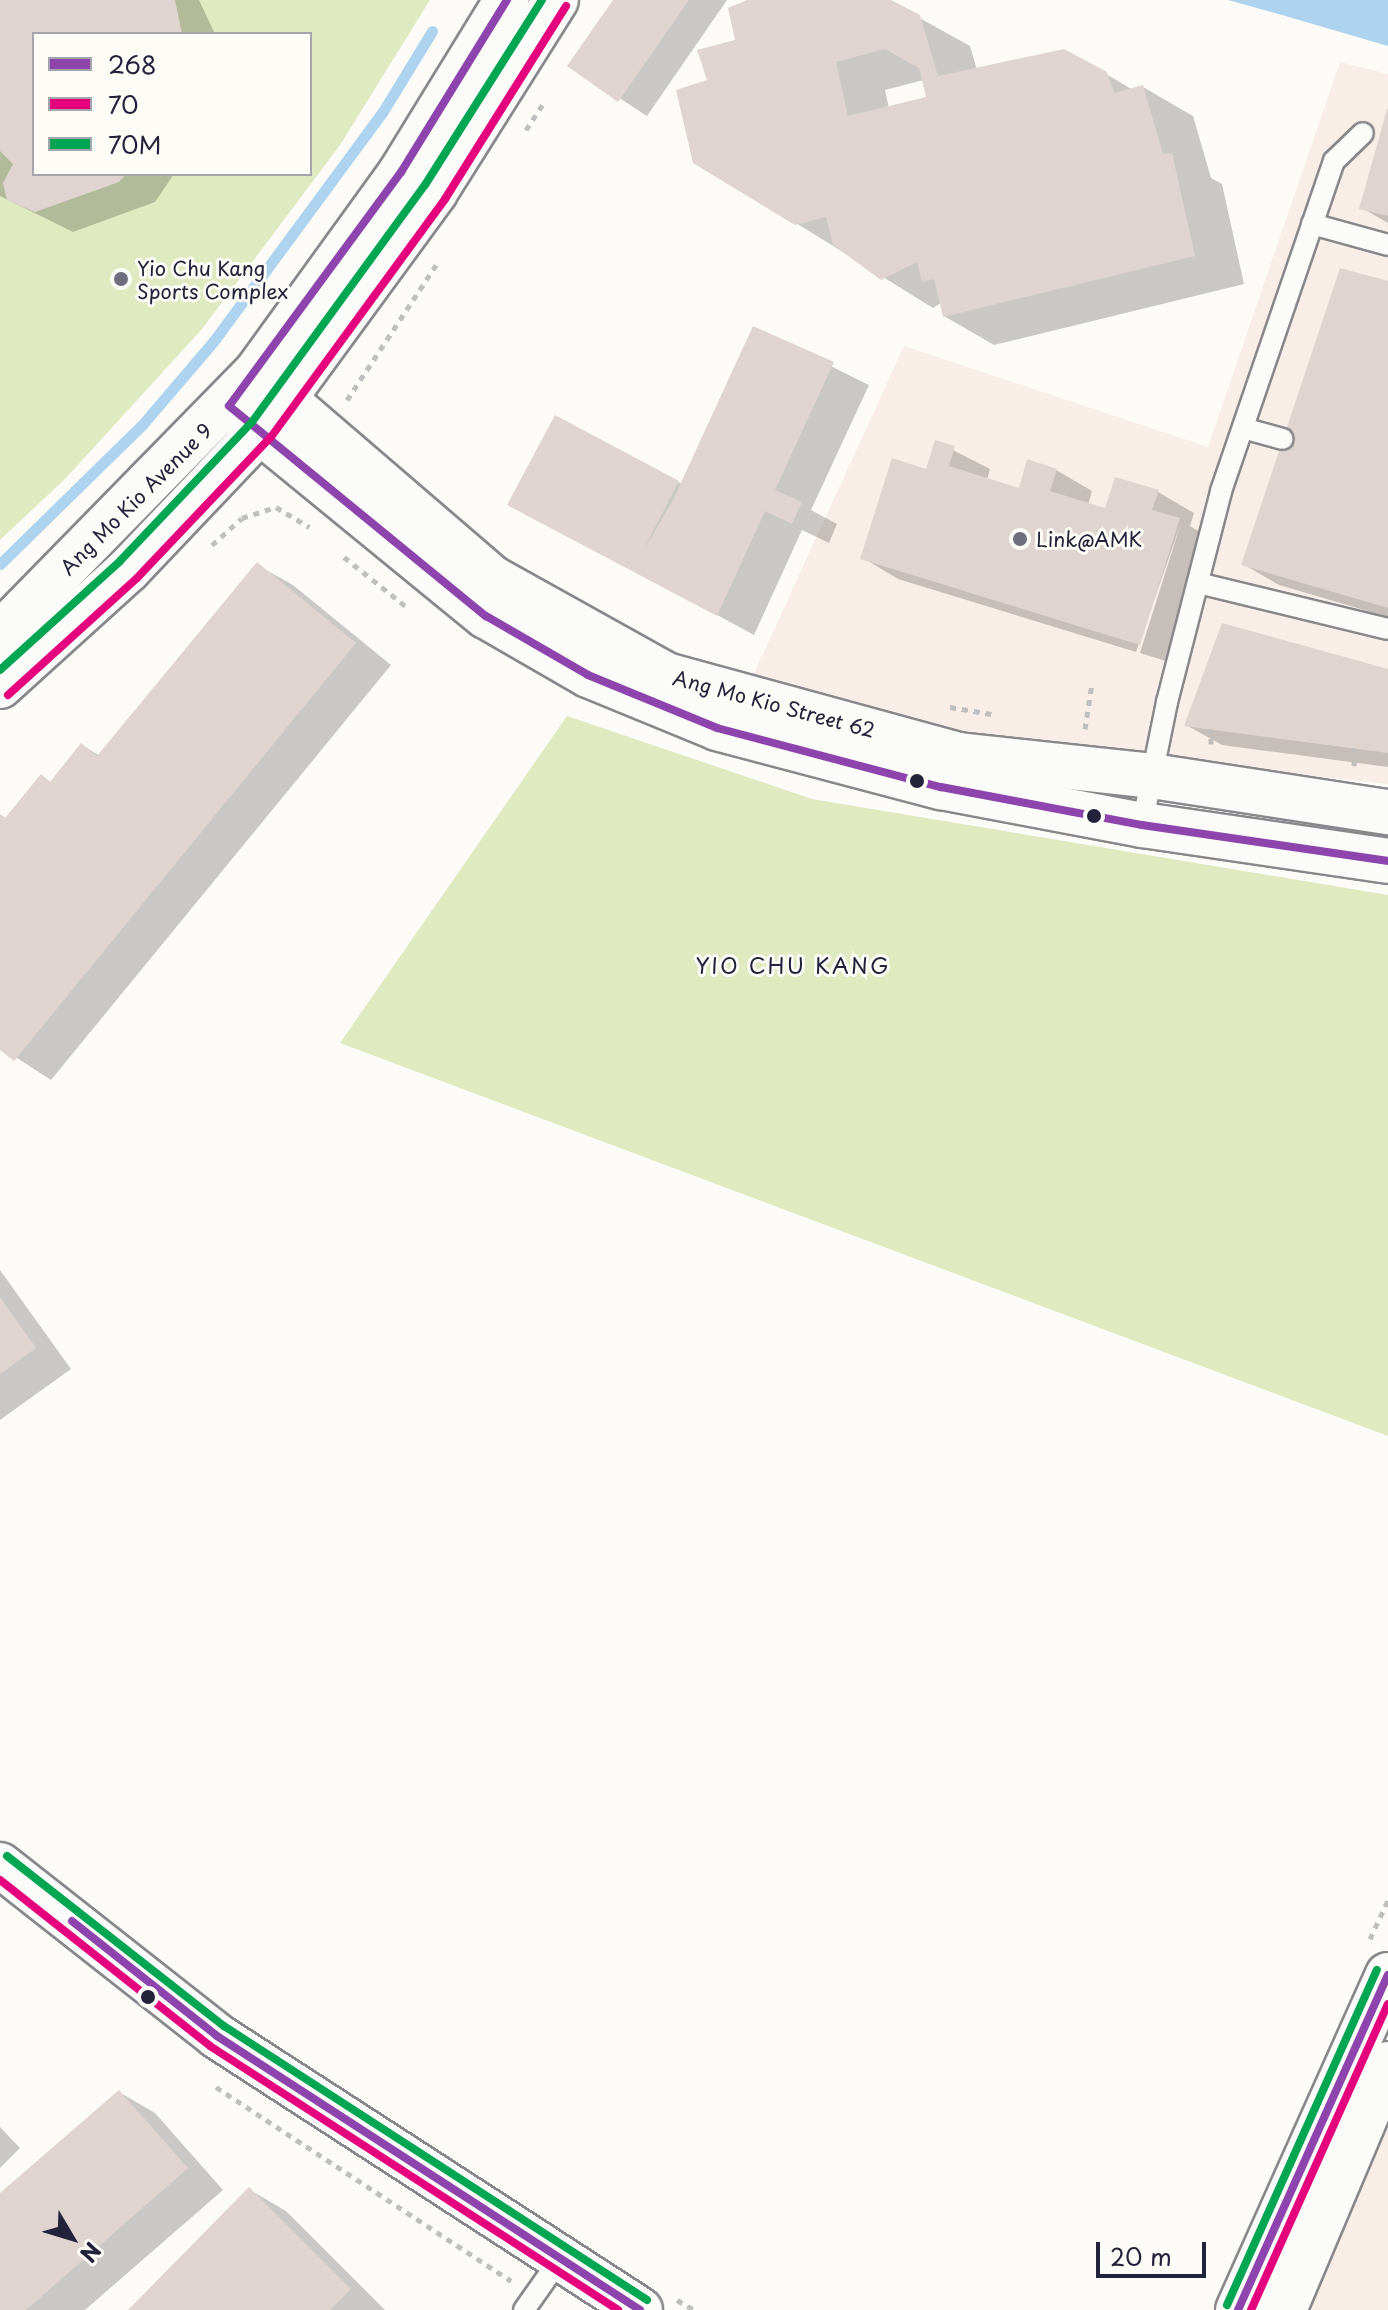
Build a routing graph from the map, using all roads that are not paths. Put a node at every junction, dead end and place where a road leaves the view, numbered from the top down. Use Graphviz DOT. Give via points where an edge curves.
graph roads {
  1 [pos="507,0"];
  2 [pos="556,0"];
  3 [pos="1363,133"];
  4 [pos="1312,224"];
  5 [pos="1388,245"];
  6 [pos="257,402"];
  7 [pos="1243,428"];
  8 [pos="1283,439"];
  9 [pos="1198,583"];
  10 [pos="524,617"];
  11 [pos="1388,629"];
  12 [pos="0,634"];
  13 [pos="0,686"];
  14 [pos="1152,776"];
  15 [pos="1388,812"];
  16 [pos="1142,825"];
  17 [pos="1388,861"];
  18 [pos="0,1865"];
  19 [pos="1388,1975"];
  20 [pos="1388,2064"];
  21 [pos="560,2259"];
  22 [pos="524,2310"];
  23 [pos="640,2310"];
  24 [pos="1238,2310"];
  25 [pos="1284,2310"];
  1 -- 6 [label="street, Ang Mo Kio Avenue 9"];
  2 -- 6 [label="street, Ang Mo Kio Avenue 9" via="435,192"];
  3 -- 4 [label="lane" via="1334,161"];
  4 -- 5 [label="lane"];
  4 -- 7 [label="lane"];
  6 -- 10 [label="street, Ang Mo Kio Street 62" via="492,578"];
  6 -- 12 [label="street, Ang Mo Kio Avenue 9"];
  6 -- 13 [label="street, Ang Mo Kio Avenue 9" via="128,570"];
  7 -- 8 [label="lane"];
  7 -- 9 [label="lane"];
  9 -- 11 [label="lane"];
  9 -- 14 [label="lane"];
  10 -- 14 [label="street, Ang Mo Kio Street 62" via="666,675 959,755"];
  10 -- 16 [label="street, Ang Mo Kio Street 62" via="588,675 717,728 941,787"];
  14 -- 15 [label="street, Ang Mo Kio Street 62"];
  14 -- 16 [label="lane"];
  16 -- 17 [label="street, Ang Mo Kio Street 62"];
  18 -- 21 [label="street" via="217,2036"];
  19 -- 24 [label="street"];
  20 -- 25 [label="street"];
  21 -- 22 [label="lane"];
  21 -- 23 [label="street"];
}
